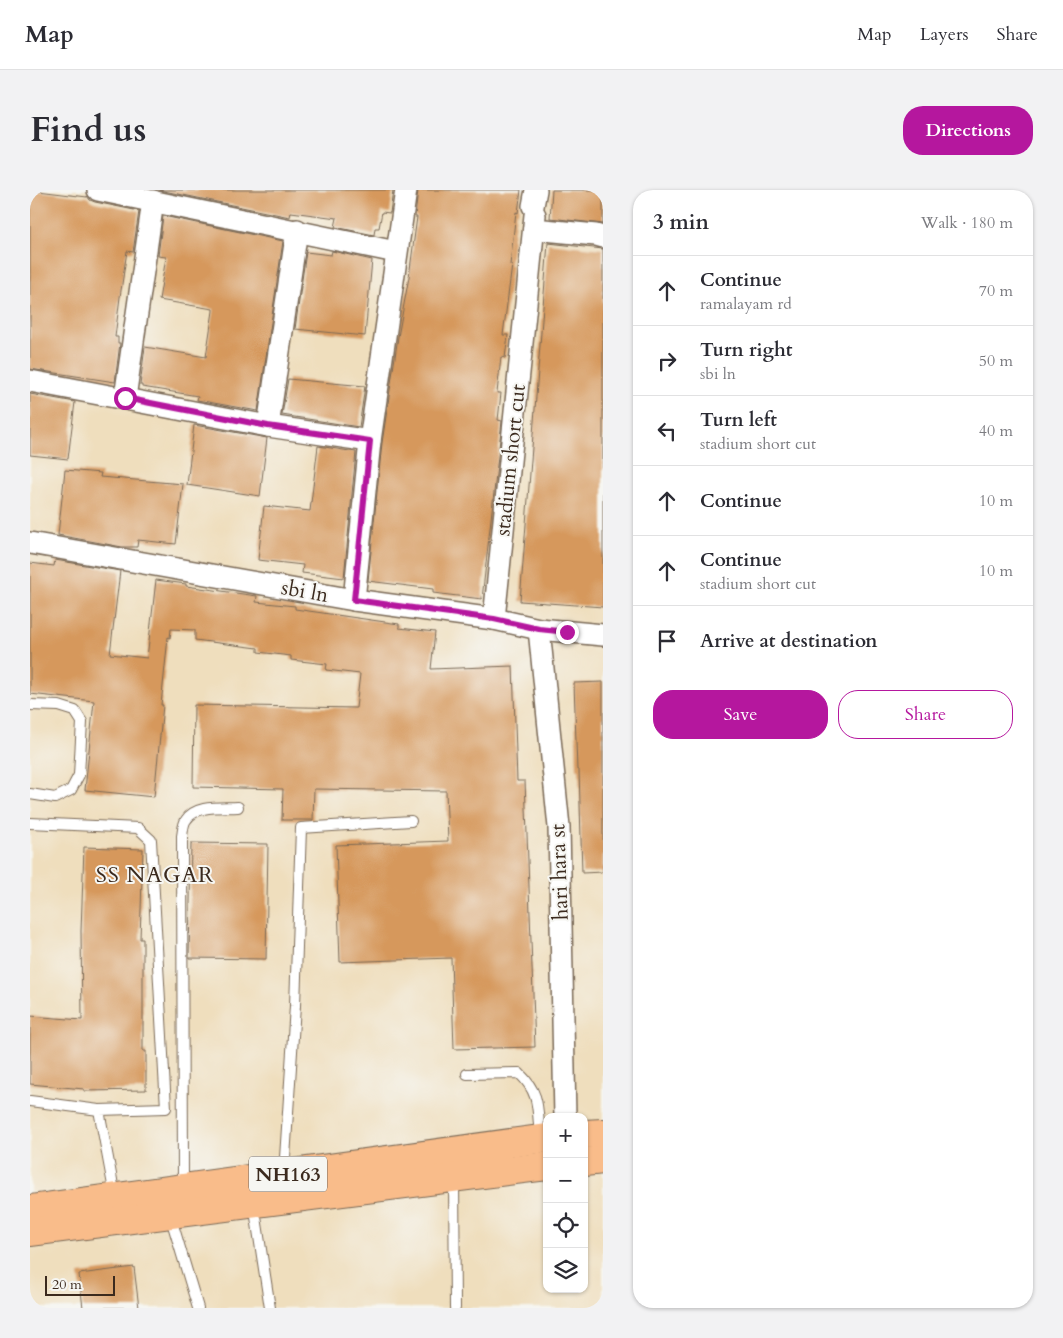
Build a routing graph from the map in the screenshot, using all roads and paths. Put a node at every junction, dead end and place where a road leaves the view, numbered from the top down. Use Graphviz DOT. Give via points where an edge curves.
graph roads {
  1 [pos="98,190"];
  2 [pos="406,190"];
  3 [pos="153,200"];
  4 [pos="535,210"];
  5 [pos="297,230"];
  6 [pos="603,238"];
  7 [pos="396,252"];
  8 [pos="30,380"];
  9 [pos="125,398"];
  10 [pos="268,426"];
  11 [pos="370,441"];
  12 [pos="30,543"];
  13 [pos="354,600"];
  14 [pos="494,619"];
  15 [pos="539,629"];
  16 [pos="603,635"];
  17 [pos="30,705"];
  18 [pos="30,794"];
  19 [pos="238,807"];
  20 [pos="412,821"];
  21 [pos="30,823"];
  22 [pos="467,1074"];
  23 [pos="30,1101"];
  24 [pos="99,1110"];
  25 [pos="565,1113"];
  26 [pos="603,1133"];
  27 [pos="588,1134"];
  28 [pos="543,1139"];
  29 [pos="603,1160"];
  30 [pos="588,1162"];
  31 [pos="543,1167"];
  32 [pos="284,1174"];
  33 [pos="454,1178"];
  34 [pos="183,1187"];
  35 [pos="115,1197"];
  36 [pos="254,1203"];
  37 [pos="30,1209"];
  38 [pos="169,1214"];
  39 [pos="30,1232"];
  40 [pos="198,1308"];
  41 [pos="270,1308"];
  42 [pos="455,1308"];
  1 -- 3 [label="street"];
  2 -- 7 [label="street, sbi ln"];
  3 -- 5 [label="street"];
  3 -- 9 [label="street"];
  4 -- 6 [label="street, stadium short cut"];
  4 -- 14 [label="street, stadium short cut"];
  5 -- 7 [label="street"];
  5 -- 10 [label="street"];
  7 -- 11 [label="street, sbi ln"];
  8 -- 9 [label="street"];
  9 -- 10 [label="street"];
  10 -- 11 [label="street"];
  11 -- 13 [label="street, sbi ln"];
  12 -- 13 [label="street, sbi ln"];
  13 -- 14 [label="street"];
  14 -- 15 [label="street"];
  15 -- 16 [label="street"];
  15 -- 25 [label="street, hari hara st" via="559,827"];
  17 -- 18 [label="lane" via="59,706 75,711 82,722 80,775 71,790 55,798"];
  19 -- 34 [label="lane" via="197,811 186,820 182,836"];
  20 -- 32 [label="lane" via="301,828 295,1006"];
  21 -- 24 [label="lane" via="138,828 151,840 166,1108"];
  22 -- 28 [label="lane" via="519,1073 536,1097"];
  23 -- 24 [label="lane"];
  24 -- 35 [label="lane"];
  26 -- 27 [label="highway"];
  28 -- 32 [label="highway, NH163"];
  29 -- 30 [label="highway"];
  31 -- 33 [label="highway, NH163"];
  32 -- 34 [label="highway, NH163"];
  33 -- 36 [label="highway, NH163"];
  33 -- 42 [label="lane"];
  34 -- 35 [label="highway, NH163"];
  35 -- 37 [label="highway, NH163"];
  36 -- 38 [label="highway, NH163"];
  36 -- 41 [label="lane"];
  38 -- 39 [label="highway, NH163"];
  38 -- 40 [label="lane"];
}
